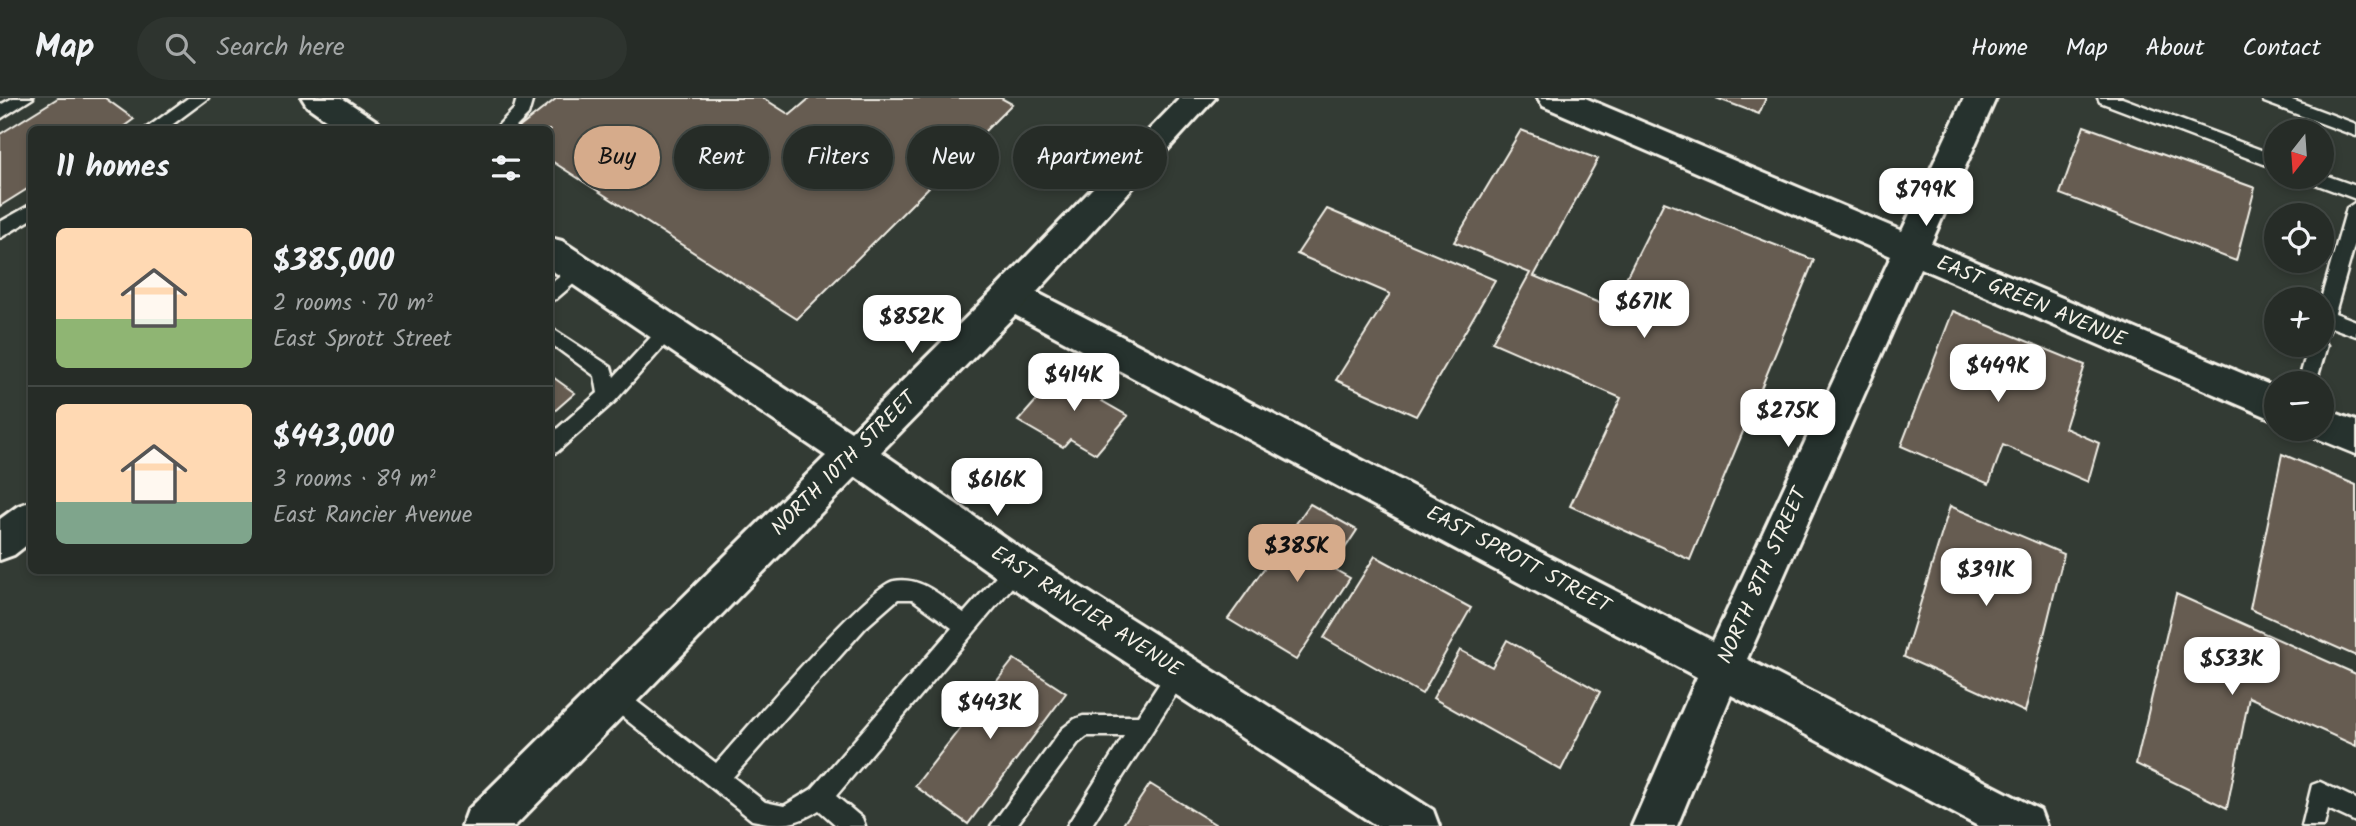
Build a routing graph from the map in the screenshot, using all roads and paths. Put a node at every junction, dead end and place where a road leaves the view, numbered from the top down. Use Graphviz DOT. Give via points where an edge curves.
graph roads {
  1 [pos="25,98"];
  2 [pos="200,98"];
  3 [pos="318,98"];
  4 [pos="525,98"];
  5 [pos="1199,98"];
  6 [pos="1554,98"];
  7 [pos="1980,98"];
  8 [pos="2106,98"];
  9 [pos="2270,98"];
  10 [pos="0,113"];
  11 [pos="158,126"];
  12 [pos="360,126"];
  13 [pos="506,126"];
  14 [pos="2356,130"];
  15 [pos="2264,158"];
  16 [pos="2334,185"];
  17 [pos="2356,193"];
  18 [pos="2356,208"];
  19 [pos="28,213"];
  20 [pos="0,231"];
  21 [pos="1911,252"];
  22 [pos="559,272"];
  23 [pos="2334,287"];
  24 [pos="1011,296"];
  25 [pos="2334,324"];
  26 [pos="669,329"];
  27 [pos="2356,329"];
  28 [pos="553,336"];
  29 [pos="608,396"];
  30 [pos="2264,400"];
  31 [pos="2334,429"];
  32 [pos="2356,438"];
  33 [pos="553,443"];
  34 [pos="854,454"];
  35 [pos="28,521"];
  36 [pos="0,542"];
  37 [pos="1016,568"];
  38 [pos="967,626"];
  39 [pos="1722,667"];
  40 [pos="1178,673"];
  41 [pos="613,696"];
  42 [pos="1143,726"];
  43 [pos="718,778"];
  44 [pos="820,797"];
  45 [pos="2356,811"];
  46 [pos="484,826"];
  47 [pos="854,826"];
  48 [pos="1002,826"];
  49 [pos="1078,826"];
  50 [pos="1417,826"];
  51 [pos="1654,826"];
  52 [pos="2024,826"];
  53 [pos="2313,826"];
  1 -- 10 [label="lane"];
  2 -- 11 [label="lane"];
  3 -- 12 [label="street"];
  4 -- 13 [label="lane" via="522,111"];
  5 -- 24 [label="street, NORTH 10TH STREET"];
  6 -- 21 [label="street, EAST GREEN AVENUE"];
  7 -- 21 [label="street, NORTH 8TH STREET"];
  8 -- 15 [label="lane"];
  9 -- 14 [label="lane"];
  16 -- 17 [label="lane"];
  18 -- 23 [label="lane"];
  19 -- 20 [label="lane"];
  21 -- 30 [label="street, EAST GREEN AVENUE"];
  21 -- 39 [label="street, NORTH 8TH STREET"];
  22 -- 26 [label="street, EAST RANCIER AVENUE"];
  24 -- 34 [label="street, NORTH 10TH STREET"];
  24 -- 39 [label="street, EAST SPROTT STREET"];
  25 -- 27 [label="lane"];
  26 -- 29 [label="lane"];
  26 -- 34 [label="street, EAST RANCIER AVENUE"];
  28 -- 29 [label="lane" via="604,372"];
  29 -- 33 [label="lane"];
  31 -- 32 [label="street"];
  34 -- 37 [label="street, EAST RANCIER AVENUE"];
  34 -- 41 [label="street, NORTH 10TH STREET"];
  35 -- 36 [label="street"];
  37 -- 38 [label="lane"];
  37 -- 40 [label="street, EAST RANCIER AVENUE"];
  38 -- 43 [label="lane" via="915,590 894,590 859,620"];
  38 -- 44 [label="lane"];
  39 -- 51 [label="street, NORTH 8TH STREET"];
  39 -- 52 [label="street, EAST SPROTT STREET"];
  40 -- 42 [label="lane"];
  40 -- 50 [label="street, EAST RANCIER AVENUE"];
  41 -- 43 [label="lane"];
  41 -- 46 [label="street, NORTH 10TH STREET"];
  42 -- 48 [label="lane" via="1083,726 1070,736"];
  42 -- 49 [label="lane"];
  43 -- 44 [label="lane" via="760,812 786,818"];
  44 -- 47 [label="lane"];
  45 -- 53 [label="lane" via="2319,793"];
}
